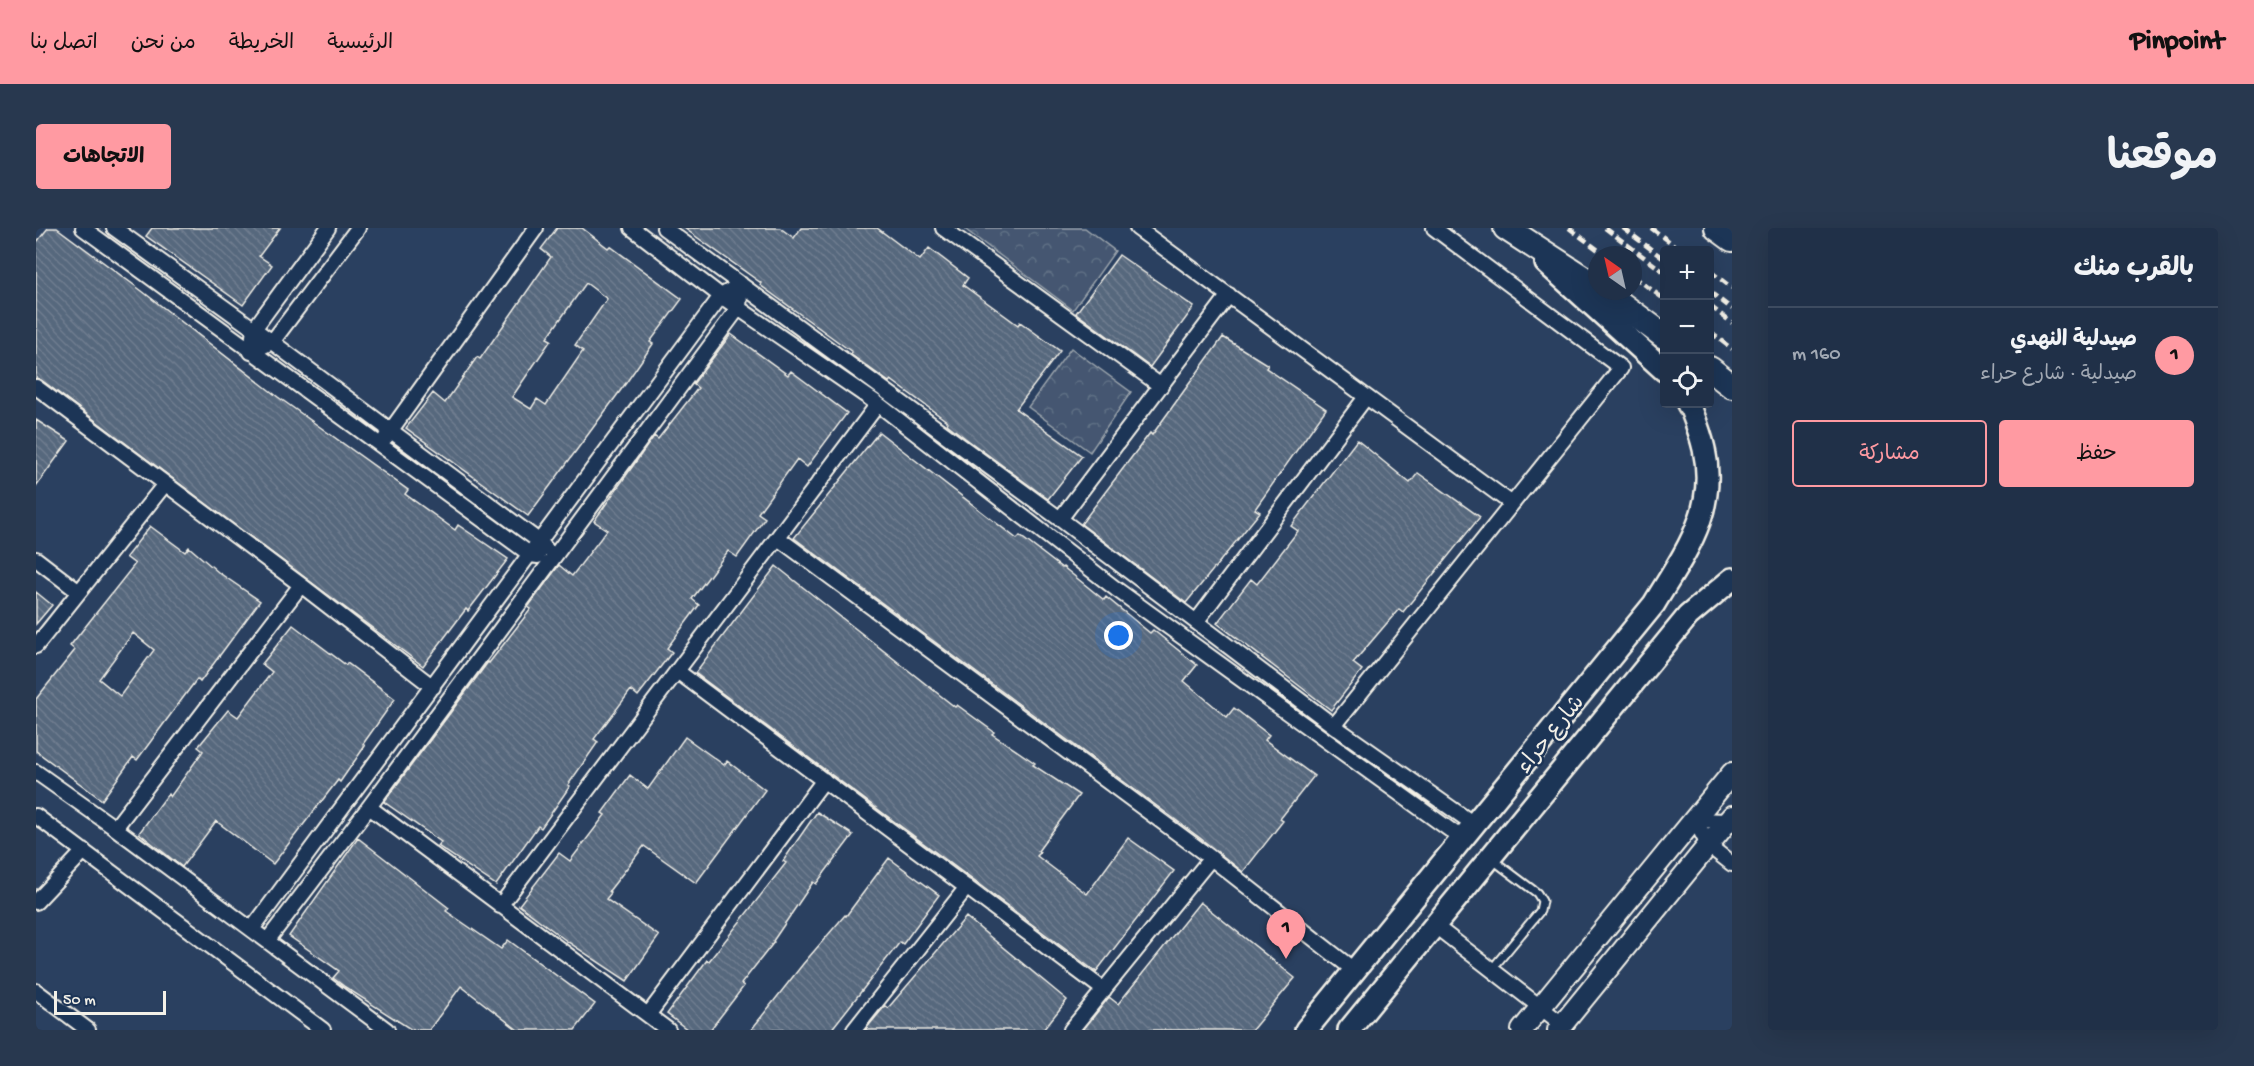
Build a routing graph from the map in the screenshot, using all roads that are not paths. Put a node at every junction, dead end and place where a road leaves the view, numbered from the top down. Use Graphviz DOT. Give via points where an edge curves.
graph roads {
  1 [pos="83,228"];
  2 [pos="328,228"];
  3 [pos="357,228"];
  4 [pos="536,228"];
  5 [pos="632,228"];
  6 [pos="664,228"];
  7 [pos="943,228"];
  8 [pos="1137,228"];
  9 [pos="1434,228"];
  10 [pos="1717,228"];
  11 [pos="119,229"];
  12 [pos="1509,230"];
  13 [pos="1732,239"];
  14 [pos="1588,281"];
  15 [pos="741,284"];
  16 [pos="1229,295"];
  17 [pos="721,296"];
  18 [pos="1615,300"];
  19 [pos="739,306"];
  20 [pos="254,329"];
  21 [pos="1660,332"];
  22 [pos="272,342"];
  23 [pos="251,352"];
  24 [pos="1660,366"];
  25 [pos="1714,372"];
  26 [pos="1161,386"];
  27 [pos="1732,386"];
  28 [pos="36,387"];
  29 [pos="1366,397"];
  30 [pos="878,404"];
  31 [pos="1689,408"];
  32 [pos="391,430"];
  33 [pos="379,445"];
  34 [pos="165,484"];
  35 [pos="1512,504"];
  36 [pos="1060,519"];
  37 [pos="778,538"];
  38 [pos="540,542"];
  39 [pos="531,555"];
  40 [pos="553,558"];
  41 [pos="36,559"];
  42 [pos="1128,570"];
  43 [pos="1732,579"];
  44 [pos="301,585"];
  45 [pos="1116,589"];
  46 [pos="79,592"];
  47 [pos="1196,622"];
  48 [pos="36,646"];
  49 [pos="677,671"];
  50 [pos="433,687"];
  51 [pos="1334,726"];
  52 [pos="1543,740"];
  53 [pos="1572,757"];
  54 [pos="36,772"];
  55 [pos="1732,773"];
  56 [pos="824,780"];
  57 [pos="369,807"];
  58 [pos="36,816"];
  59 [pos="1695,820"];
  60 [pos="1731,820"];
  61 [pos="115,828"];
  62 [pos="1469,832"];
  63 [pos="1708,845"];
  64 [pos="84,851"];
  65 [pos="1211,858"];
  66 [pos="1490,858"];
  67 [pos="1732,864"];
  68 [pos="967,887"];
  69 [pos="36,902"];
  70 [pos="500,906"];
  71 [pos="1434,925"];
  72 [pos="252,929"];
  73 [pos="267,940"];
  74 [pos="1492,969"];
  75 [pos="1355,971"];
  76 [pos="1104,990"];
  77 [pos="36,991"];
  78 [pos="1541,1007"];
  79 [pos="648,1015"];
  80 [pos="1560,1027"];
  81 [pos="88,1030"];
  82 [pos="323,1030"];
  83 [pos="387,1030"];
  84 [pos="668,1030"];
  85 [pos="854,1030"];
  86 [pos="1071,1030"];
  87 [pos="1306,1030"];
  88 [pos="1349,1030"];
  89 [pos="1522,1030"];
  1 -- 23 [label="street"];
  2 -- 20 [label="street"];
  3 -- 22 [label="street"];
  4 -- 32 [label="street"];
  5 -- 17 [label="street"];
  6 -- 15 [label="street"];
  7 -- 26 [label="street"];
  8 -- 16 [label="street"];
  9 -- 35 [label="street" via="1621,368"];
  10 -- 13 [label="highway"];
  11 -- 20 [label="street"];
  12 -- 14 [label="highway"];
  12 -- 24 [label="main road"];
  15 -- 17 [label="street"];
  15 -- 19 [label="street"];
  15 -- 36 [label="street"];
  16 -- 26 [label="street"];
  16 -- 29 [label="street"];
  17 -- 19 [label="street"];
  17 -- 38 [label="street"];
  18 -- 21 [label="highway"];
  19 -- 30 [label="street"];
  19 -- 40 [label="street"];
  20 -- 22 [label="street"];
  20 -- 23 [label="street"];
  22 -- 23 [label="street"];
  22 -- 32 [label="street"];
  23 -- 33 [label="street"];
  25 -- 27 [label="highway"];
  26 -- 36 [label="street"];
  28 -- 34 [label="street"];
  29 -- 35 [label="street"];
  29 -- 47 [label="street"];
  30 -- 37 [label="street"];
  30 -- 45 [label="street"];
  31 -- 52 [label="main road, شارع حراء" via="1705,450 1707,491 1698,530 1654,604"];
  32 -- 33 [label="street"];
  32 -- 38 [label="street"];
  33 -- 39 [label="street"];
  34 -- 44 [label="street"];
  34 -- 46 [label="street"];
  35 -- 51 [label="street"];
  36 -- 42 [label="street"];
  37 -- 49 [label="street"];
  37 -- 65 [label="street"];
  38 -- 39 [label="street"];
  38 -- 40 [label="street"];
  39 -- 40 [label="street"];
  39 -- 50 [label="street"];
  40 -- 57 [label="street"];
  41 -- 46 [label="street"];
  42 -- 45 [label="street"];
  42 -- 47 [label="street"];
  43 -- 53 [label="main road, شارع حراء" via="1688,616"];
  44 -- 50 [label="street"];
  44 -- 61 [label="street"];
  45 -- 62 [label="street"];
  46 -- 48 [label="street"];
  47 -- 51 [label="street"];
  49 -- 56 [label="street"];
  49 -- 70 [label="street"];
  50 -- 72 [label="street"];
  51 -- 62 [label="street"];
  52 -- 53 [label="main road"];
  52 -- 62 [label="main road, شارع حراء"];
  53 -- 66 [label="main road, شارع حراء"];
  54 -- 61 [label="street"];
  55 -- 59 [label="street"];
  56 -- 68 [label="street"];
  56 -- 79 [label="street"];
  57 -- 70 [label="street"];
  57 -- 73 [label="street"];
  58 -- 64 [label="street"];
  59 -- 60 [label="street"];
  59 -- 63 [label="street"];
  59 -- 78 [label="street"];
  60 -- 63 [label="street"];
  61 -- 72 [label="street"];
  62 -- 75 [label="main road, شارع حراء"];
  63 -- 67 [label="street"];
  63 -- 80 [label="street"];
  64 -- 69 [label="street"];
  64 -- 82 [label="street"];
  65 -- 75 [label="street"];
  65 -- 76 [label="street"];
  66 -- 71 [label="main road, شارع حراء"];
  66 -- 74 [label="lane" via="1542,901 1540,911"];
  68 -- 76 [label="street"];
  68 -- 85 [label="street"];
  70 -- 79 [label="street"];
  71 -- 74 [label="street"];
  71 -- 88 [label="main road, شارع حراء"];
  72 -- 73 [label="street"];
  73 -- 83 [label="street"];
  74 -- 78 [label="street"];
  75 -- 87 [label="main road, شارع حراء"];
  76 -- 86 [label="street"];
  77 -- 81 [label="street"];
  78 -- 80 [label="street"];
  78 -- 89 [label="street"];
  79 -- 84 [label="street"];
}
